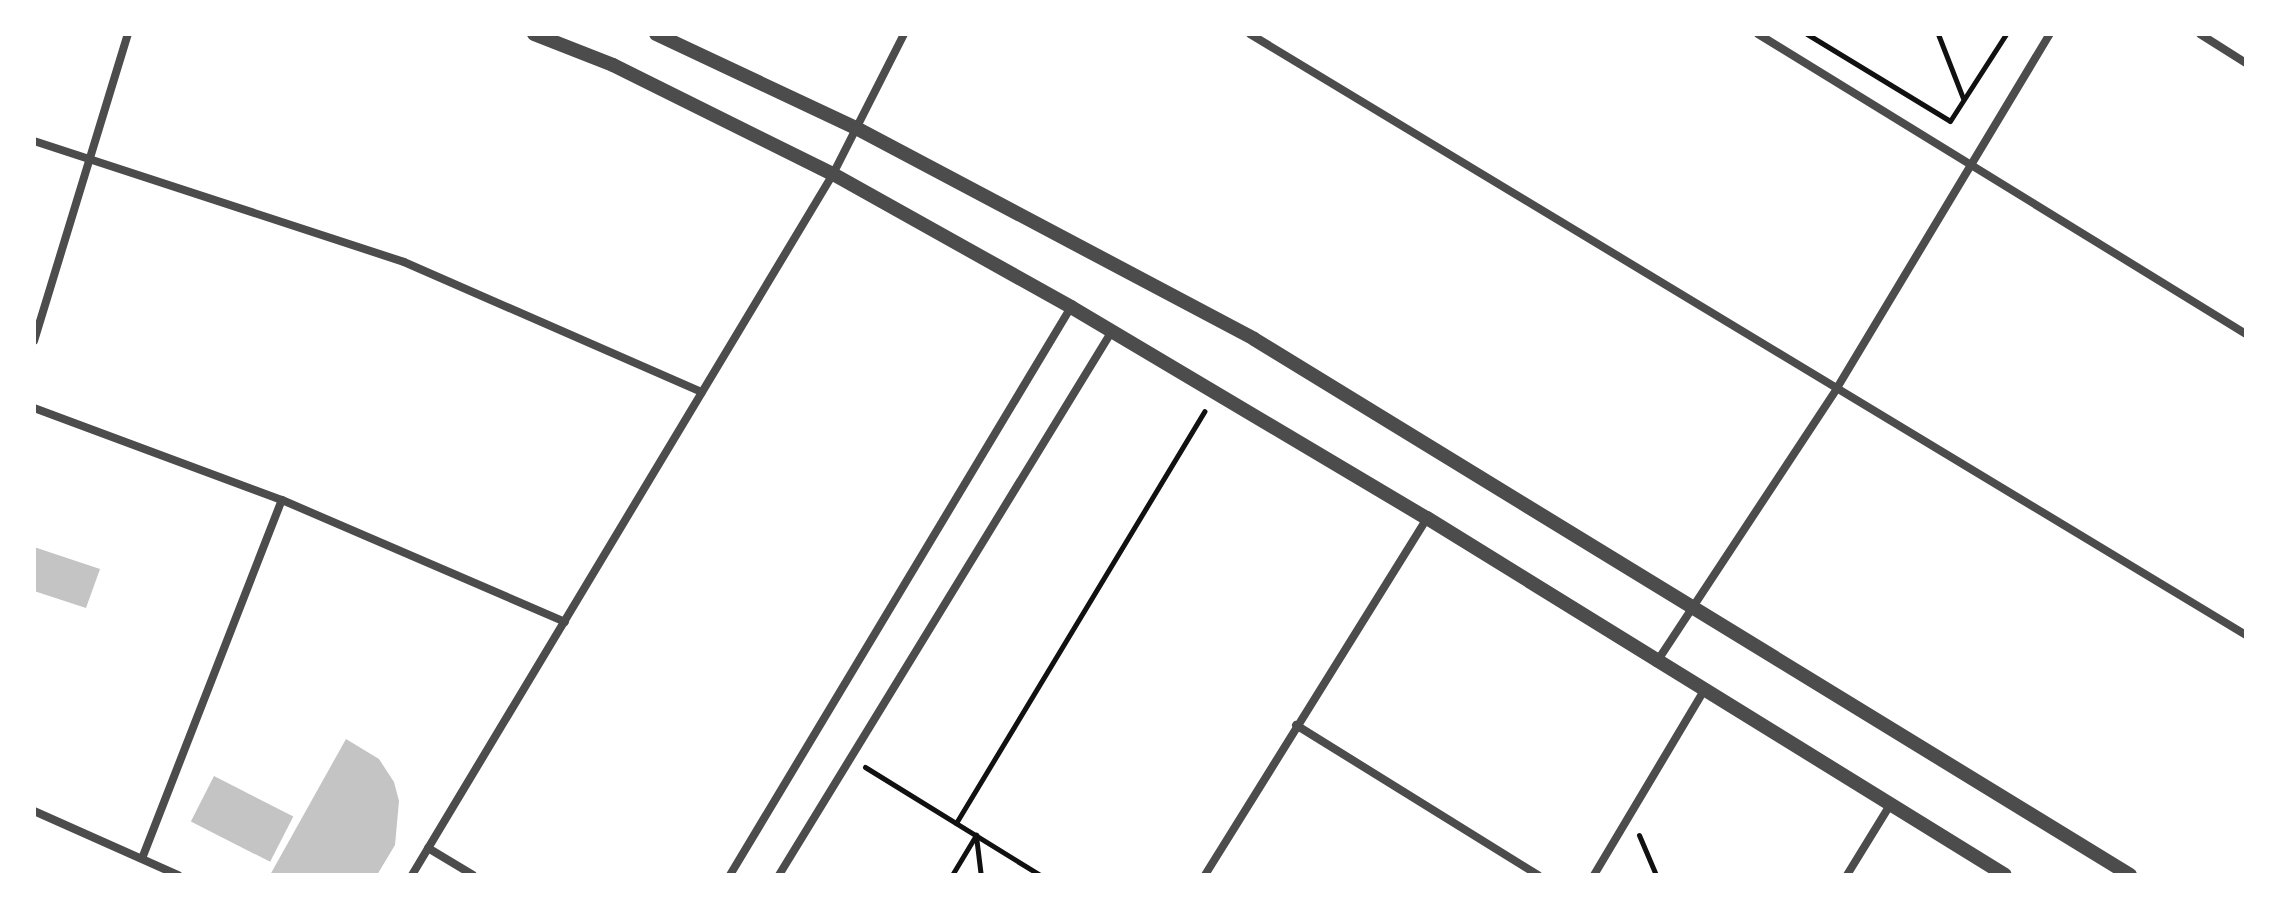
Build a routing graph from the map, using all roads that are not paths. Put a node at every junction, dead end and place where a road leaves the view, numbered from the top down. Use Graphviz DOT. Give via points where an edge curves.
graph roads {
  1 [pos="128,34"];
  2 [pos="534,34"];
  3 [pos="656,34"];
  4 [pos="904,34"];
  5 [pos="1250,34"];
  6 [pos="1758,34"];
  7 [pos="2050,34"];
  8 [pos="2200,34"];
  9 [pos="2246,63"];
  10 [pos="858,129"];
  11 [pos="34,141"];
  12 [pos="90,159"];
  13 [pos="1972,165"];
  14 [pos="833,174"];
  15 [pos="1071,307"];
  16 [pos="1112,331"];
  17 [pos="2246,334"];
  18 [pos="34,341"];
  19 [pos="1837,388"];
  20 [pos="702,392"];
  21 [pos="34,408"];
  22 [pos="282,500"];
  23 [pos="1427,518"];
  24 [pos="1692,607"];
  25 [pos="565,622"];
  26 [pos="2246,635"];
  27 [pos="1656,663"];
  28 [pos="1703,692"];
  29 [pos="1296,725"];
  30 [pos="1890,805"];
  31 [pos="34,811"];
  32 [pos="428,848"];
  33 [pos="143,856"];
  34 [pos="178,875"];
  35 [pos="412,875"];
  36 [pos="473,875"];
  37 [pos="730,875"];
  38 [pos="779,875"];
  39 [pos="1205,875"];
  40 [pos="1538,875"];
  41 [pos="1594,875"];
  42 [pos="1847,875"];
  43 [pos="2005,875"];
  44 [pos="2130,875"];
  1 -- 12 [label="street"];
  2 -- 14 [label="street" via="613,65"];
  3 -- 10 [label="street"];
  4 -- 10 [label="street"];
  5 -- 19 [label="street"];
  6 -- 13 [label="street"];
  7 -- 13 [label="street"];
  8 -- 9 [label="street"];
  10 -- 14 [label="street"];
  10 -- 24 [label="street" via="1254,339"];
  11 -- 12 [label="street"];
  12 -- 18 [label="street"];
  12 -- 20 [label="street" via="404,262"];
  13 -- 17 [label="street"];
  13 -- 19 [label="street"];
  14 -- 15 [label="street"];
  14 -- 20 [label="street"];
  15 -- 16 [label="street"];
  15 -- 37 [label="street"];
  16 -- 23 [label="street"];
  16 -- 38 [label="street"];
  19 -- 24 [label="street"];
  19 -- 26 [label="street"];
  20 -- 25 [label="street"];
  21 -- 22 [label="street"];
  22 -- 25 [label="street"];
  22 -- 33 [label="street"];
  23 -- 27 [label="street"];
  23 -- 29 [label="street"];
  24 -- 27 [label="street"];
  24 -- 44 [label="street"];
  25 -- 32 [label="street"];
  27 -- 28 [label="street"];
  28 -- 30 [label="street"];
  28 -- 41 [label="street"];
  29 -- 39 [label="street"];
  29 -- 40 [label="street"];
  30 -- 42 [label="street"];
  30 -- 43 [label="street"];
  31 -- 33 [label="street"];
  32 -- 35 [label="street"];
  32 -- 36 [label="street"];
  33 -- 34 [label="street"];
}
